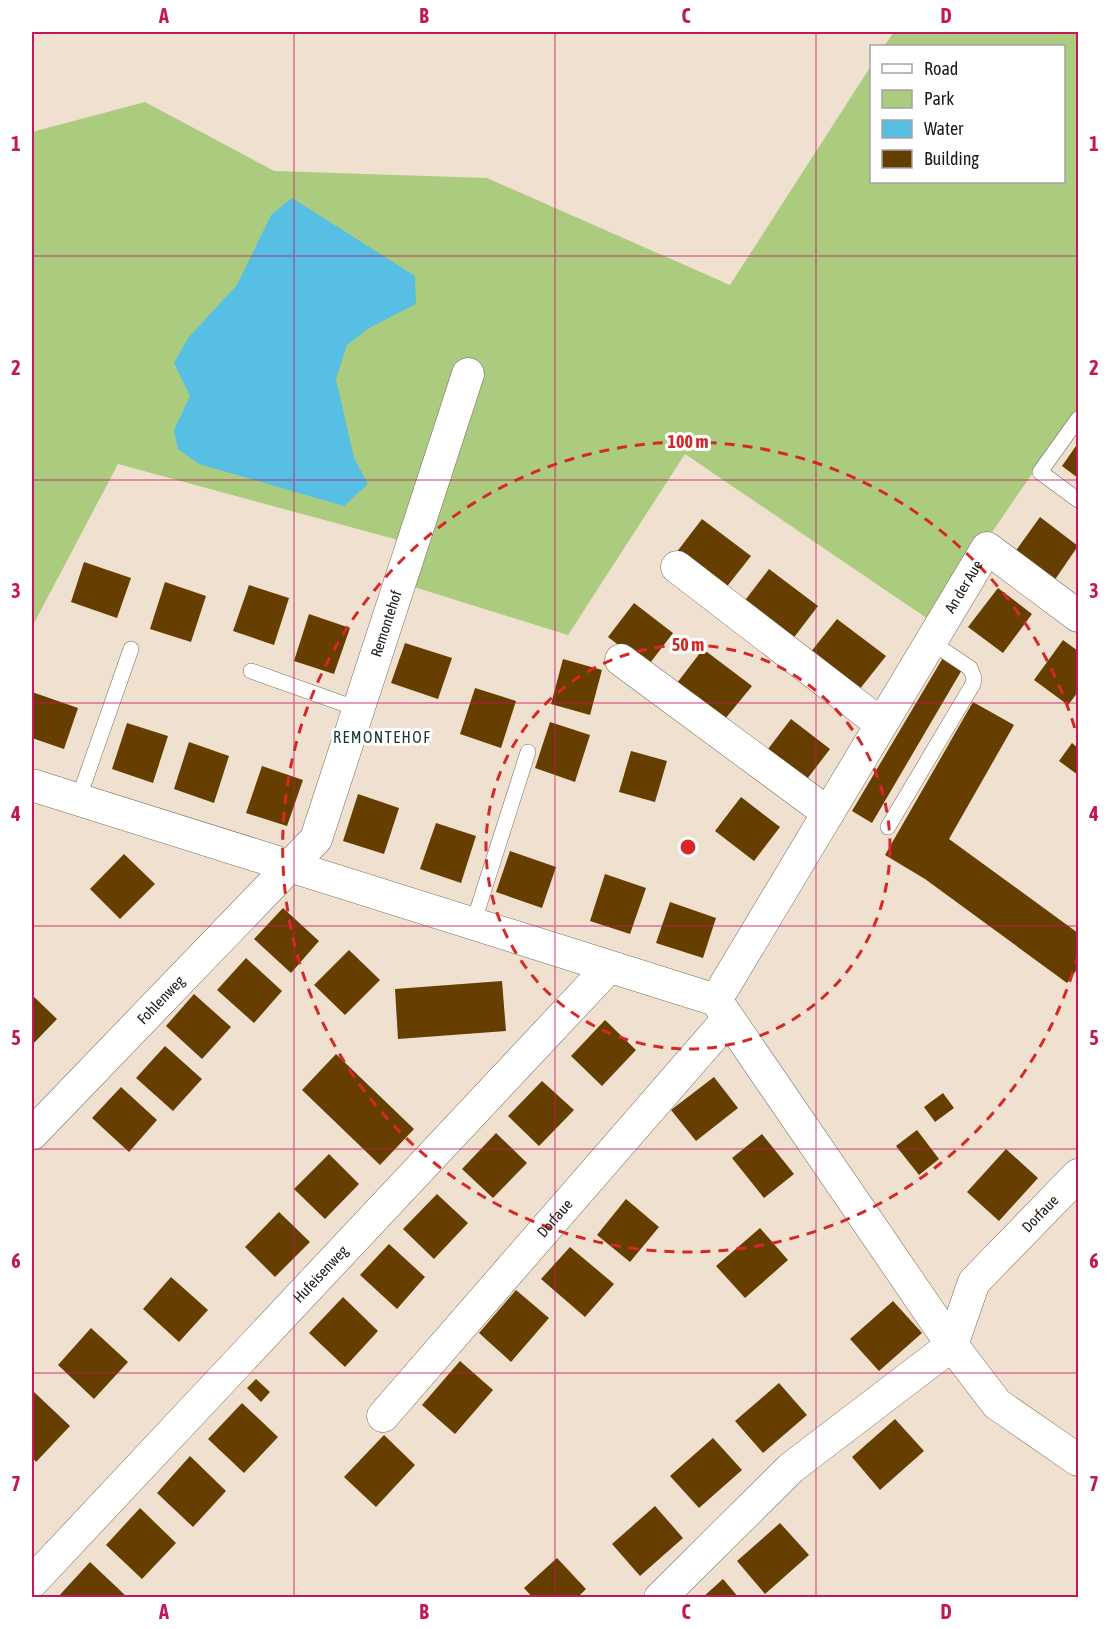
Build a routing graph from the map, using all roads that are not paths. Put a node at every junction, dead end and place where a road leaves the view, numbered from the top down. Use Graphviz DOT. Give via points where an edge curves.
graph roads {
  1 [pos="468,374"];
  2 [pos="1078,419"];
  3 [pos="1078,500"];
  4 [pos="677,567"];
  5 [pos="1078,616"];
  6 [pos="931,642"];
  7 [pos="130,649"];
  8 [pos="621,660"];
  9 [pos="251,671"];
  10 [pos="358,709"];
  11 [pos="881,724"];
  12 [pos="528,752"];
  13 [pos="32,785"];
  14 [pos="78,800"];
  15 [pos="828,813"];
  16 [pos="888,827"];
  17 [pos="291,866"];
  18 [pos="473,924"];
  19 [pos="609,967"];
  20 [pos="722,1010"];
  21 [pos="32,1134"];
  22 [pos="1078,1175"];
  23 [pos="952,1345"];
  24 [pos="383,1416"];
  25 [pos="1078,1460"];
  26 [pos="32,1582"];
  27 [pos="660,1598"];
  1 -- 10 [label="street, Remontehof"];
  2 -- 3 [label="lane" via="1040,472"];
  4 -- 11 [label="street"];
  5 -- 6 [label="street, An der Aue" via="987,549"];
  6 -- 11 [label="street, An der Aue"];
  6 -- 16 [label="lane" via="970,668 973,684"];
  7 -- 14 [label="lane"];
  8 -- 15 [label="street"];
  9 -- 10 [label="lane"];
  10 -- 17 [label="street, Remontehof" via="316,839"];
  11 -- 15 [label="street, An der Aue"];
  12 -- 18 [label="lane"];
  13 -- 14 [label="street"];
  14 -- 17 [label="street"];
  15 -- 20 [label="street, An der Aue"];
  17 -- 18 [label="street"];
  17 -- 21 [label="street, Fohlenweg"];
  18 -- 19 [label="street"];
  19 -- 20 [label="street"];
  19 -- 26 [label="street, Hufeisenweg"];
  20 -- 23 [label="street"];
  20 -- 24 [label="street, Dorfaue"];
  22 -- 23 [label="street, Dorfaue" via="974,1282"];
  23 -- 25 [label="street" via="996,1404"];
  23 -- 27 [label="street" via="791,1468"];
}
